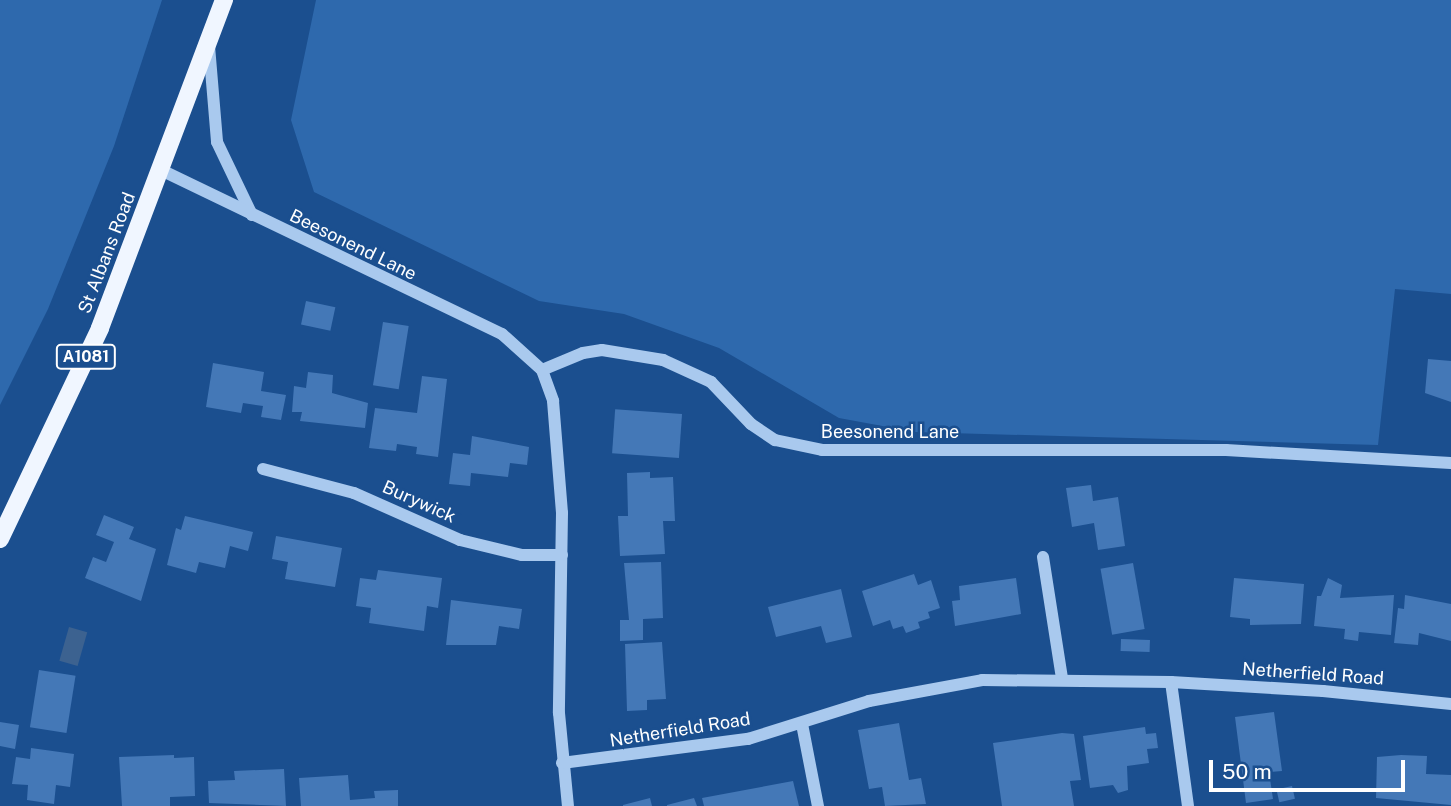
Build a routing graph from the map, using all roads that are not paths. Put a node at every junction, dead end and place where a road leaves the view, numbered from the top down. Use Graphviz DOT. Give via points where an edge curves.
graph roads {
  1 [pos="224,0"];
  2 [pos="209,42"];
  3 [pos="162,170"];
  4 [pos="253,215"];
  5 [pos="542,370"];
  6 [pos="1451,463"];
  7 [pos="263,469"];
  8 [pos="0,539"];
  9 [pos="562,555"];
  10 [pos="1043,557"];
  11 [pos="1062,678"];
  12 [pos="1171,682"];
  13 [pos="1451,704"];
  14 [pos="802,724"];
  15 [pos="562,763"];
  16 [pos="568,806"];
  17 [pos="818,806"];
  18 [pos="1188,806"];
  1 -- 2 [label="main road, A1081"];
  2 -- 3 [label="main road, A1081"];
  2 -- 4 [label="street" via="217,142"];
  3 -- 4 [label="street, Beesonend Lane"];
  3 -- 8 [label="main road, St Albans Road / A1081" via="100,328"];
  4 -- 5 [label="street, Beesonend Lane" via="502,334"];
  5 -- 6 [label="street, Beesonend Lane" via="603,350 663,360 711,382 751,424 775,440 822,450 1226,450"];
  5 -- 9 [label="street" via="553,401"];
  7 -- 9 [label="street, Burywick" via="354,493 483,547 522,555"];
  9 -- 15 [label="street"];
  10 -- 11 [label="street"];
  11 -- 12 [label="street, Netherfield Road"];
  11 -- 14 [label="street, Netherfield Road" via="982,680 922,688"];
  12 -- 13 [label="street, Netherfield Road"];
  12 -- 18 [label="street"];
  14 -- 15 [label="street, Netherfield Road" via="681,751"];
  14 -- 17 [label="street"];
  15 -- 16 [label="street"];
}
